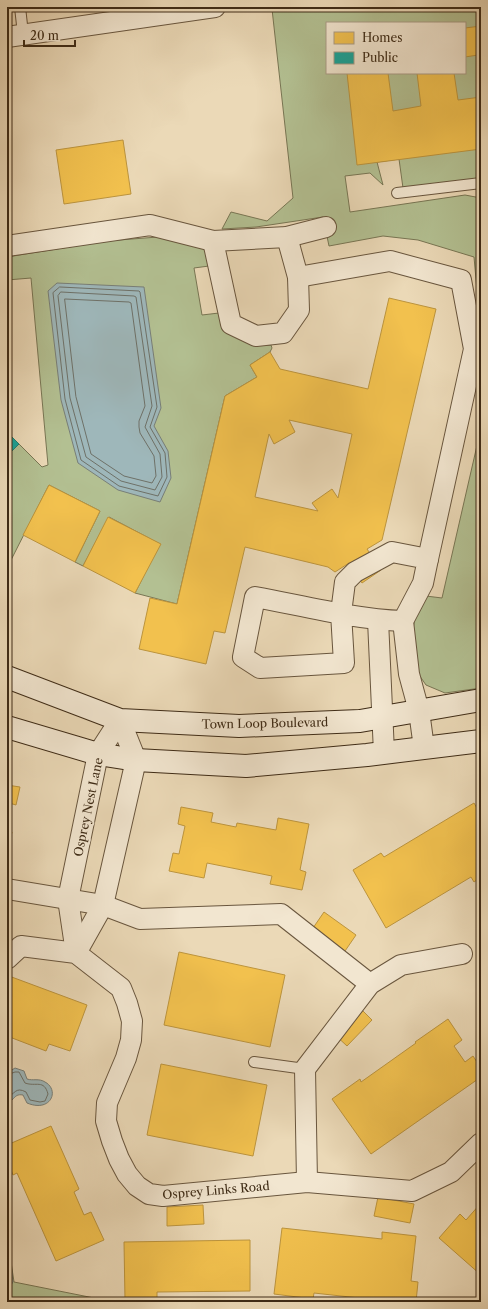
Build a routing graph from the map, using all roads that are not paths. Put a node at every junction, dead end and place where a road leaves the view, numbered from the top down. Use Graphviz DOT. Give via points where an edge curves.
graph roads {
  1 [pos="20,7"];
  2 [pos="215,7"];
  3 [pos="183,9"];
  4 [pos="131,13"];
  5 [pos="15,35"];
  6 [pos="481,183"];
  7 [pos="397,193"];
  8 [pos="326,227"];
  9 [pos="287,237"];
  10 [pos="212,240"];
  11 [pos="7,246"];
  12 [pos="298,277"];
  13 [pos="428,559"];
  14 [pos="341,613"];
  15 [pos="378,620"];
  16 [pos="403,621"];
  17 [pos="7,677"];
  18 [pos="481,700"];
  19 [pos="420,711"];
  20 [pos="382,717"];
  21 [pos="120,720"];
  22 [pos="7,727"];
  23 [pos="481,741"];
  24 [pos="424,748"];
  25 [pos="384,753"];
  26 [pos="98,754"];
  27 [pos="136,760"];
  28 [pos="7,889"];
  29 [pos="68,899"];
  30 [pos="103,904"];
  31 [pos="76,953"];
  32 [pos="462,954"];
  33 [pos="7,959"];
  34 [pos="370,984"];
  35 [pos="254,1062"];
  36 [pos="305,1069"];
  37 [pos="481,1143"];
  38 [pos="307,1182"];
  1 -- 5 [label="lane"];
  2 -- 3 [label="street"];
  3 -- 4 [label="street"];
  4 -- 5 [label="street"];
  6 -- 7 [label="lane"];
  8 -- 9 [label="street"];
  9 -- 10 [label="street"];
  9 -- 12 [label="street"];
  10 -- 11 [label="street" via="150,225"];
  10 -- 12 [label="street" via="231,324 256,336 283,333 299,310"];
  12 -- 13 [label="street" via="390,261 461,280 474,349"];
  13 -- 14 [label="street" via="392,552 355,572 345,582"];
  13 -- 16 [label="street" via="423,583"];
  14 -- 14 [label="street" via="255,597 243,657 260,668 344,663"];
  14 -- 15 [label="street"];
  15 -- 16 [label="street"];
  15 -- 20 [label="street"];
  16 -- 19 [label="street" via="409,674"];
  17 -- 21 [label="street, Town Loop Boulevard"];
  18 -- 19 [label="street, Town Loop Boulevard"];
  19 -- 20 [label="street, Town Loop Boulevard"];
  19 -- 24 [label="street"];
  20 -- 21 [label="street, Town Loop Boulevard" via="360,721 239,726"];
  20 -- 25 [label="street"];
  21 -- 26 [label="street, Osprey Nest Lane"];
  21 -- 27 [label="street"];
  22 -- 26 [label="street"];
  23 -- 24 [label="street"];
  24 -- 25 [label="street"];
  25 -- 27 [label="street" via="246,766"];
  26 -- 27 [label="street"];
  26 -- 29 [label="street, Osprey Nest Lane"];
  27 -- 30 [label="street"];
  28 -- 29 [label="street"];
  29 -- 30 [label="street"];
  29 -- 31 [label="street, Osprey Nest Lane"];
  30 -- 31 [label="street"];
  30 -- 34 [label="street" via="140,919 281,914"];
  31 -- 33 [label="street" via="22,946"];
  31 -- 38 [label="street, Osprey Links Road" via="121,988 132,1021 131,1040 126,1058 107,1103 106,1122 119,1159 137,1186 149,1194 163,1196"];
  32 -- 34 [label="street" via="400,965"];
  34 -- 36 [label="street"];
  35 -- 36 [label="lane"];
  36 -- 38 [label="street"];
  37 -- 38 [label="street, Osprey Links Road" via="451,1172 412,1191"];
}
